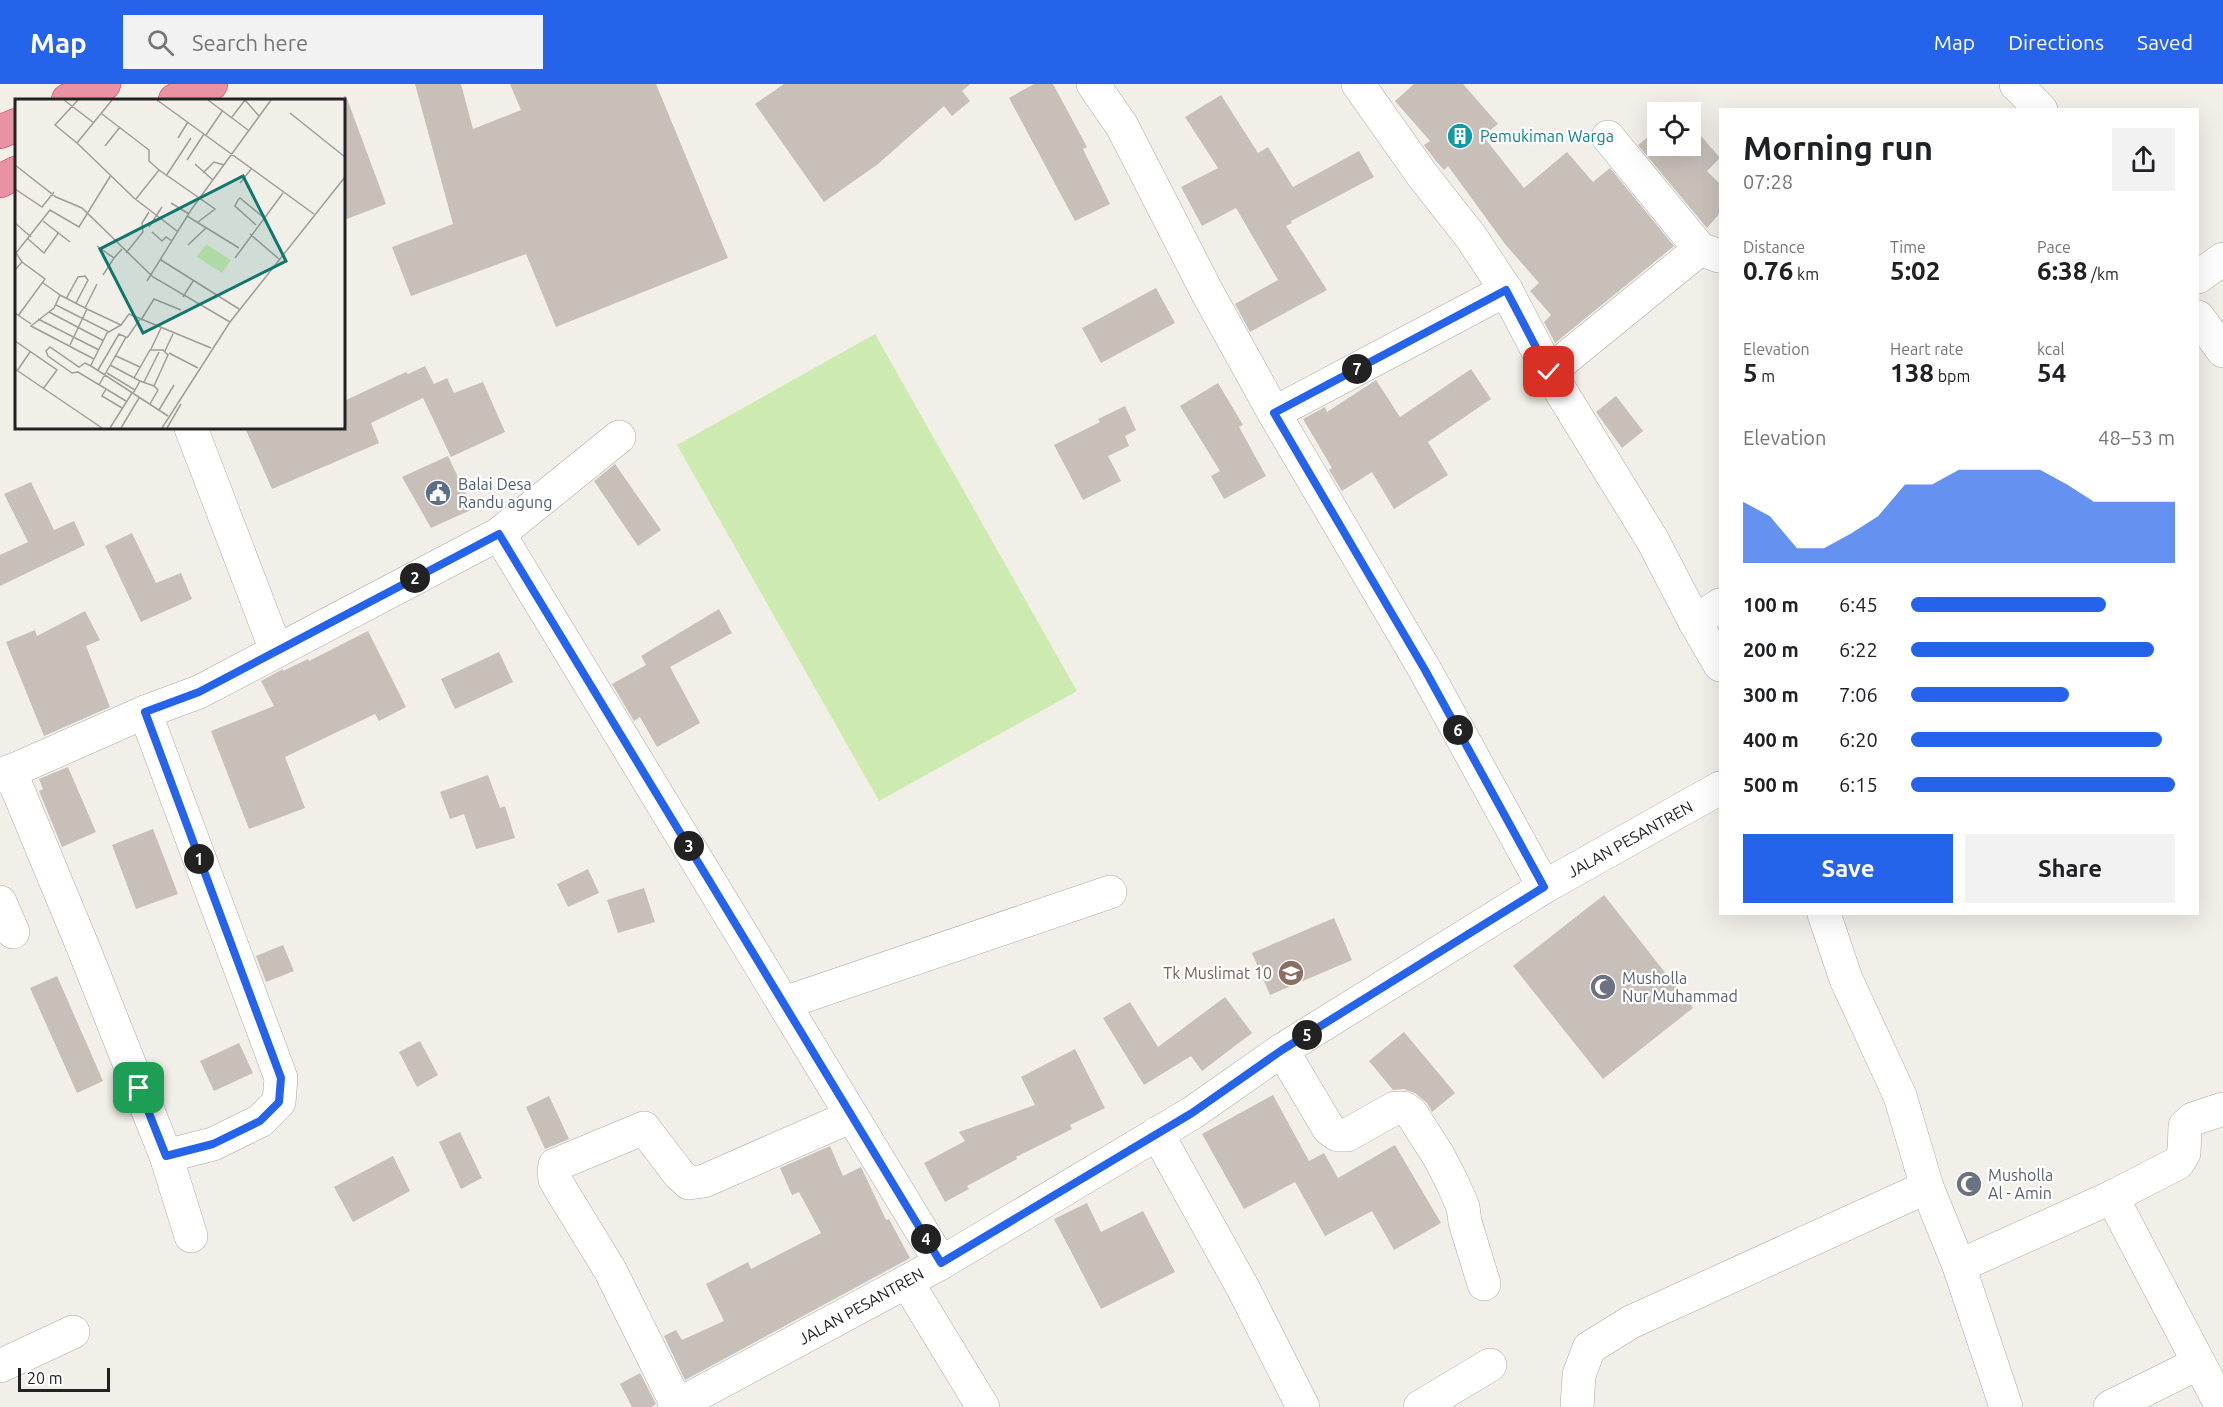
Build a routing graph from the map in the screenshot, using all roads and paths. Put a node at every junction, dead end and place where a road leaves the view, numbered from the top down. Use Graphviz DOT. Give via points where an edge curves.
graph roads {
  1 [pos="104,84"];
  2 [pos="211,84"];
  3 [pos="1093,84"];
  4 [pos="1358,84"];
  5 [pos="2016,84"];
  6 [pos="70,99"];
  7 [pos="177,99"];
  8 [pos="2038,108"];
  9 [pos="15,124"];
  10 [pos="0,132"];
  11 [pos="1608,137"];
  12 [pos="15,174"];
  13 [pos="0,181"];
  14 [pos="1710,253"];
  15 [pos="2223,259"];
  16 [pos="2199,276"];
  17 [pos="1506,290"];
  18 [pos="2199,318"];
  19 [pos="2223,351"];
  20 [pos="1549,372"];
  21 [pos="1274,413"];
  22 [pos="191,429"];
  23 [pos="619,437"];
  24 [pos="499,534"];
  25 [pos="1708,614"];
  26 [pos="276,650"];
  27 [pos="1719,660"];
  28 [pos="145,712"];
  29 [pos="5,773"];
  30 [pos="1719,789"];
  31 [pos="1540,879"];
  32 [pos="1110,892"];
  33 [pos="0,902"];
  34 [pos="1824,915"];
  35 [pos="13,932"];
  36 [pos="784,1003"];
  37 [pos="1282,1050"];
  38 [pos="2223,1109"];
  39 [pos="852,1116"];
  40 [pos="1157,1133"];
  41 [pos="166,1156"];
  42 [pos="1927,1187"];
  43 [pos="2112,1197"];
  44 [pos="191,1236"];
  45 [pos="941,1263"];
  46 [pos="1959,1266"];
  47 [pos="907,1282"];
  48 [pos="1484,1284"];
  49 [pos="73,1332"];
  50 [pos="2199,1363"];
  51 [pos="1490,1365"];
  52 [pos="0,1366"];
  53 [pos="676,1406"];
  54 [pos="983,1407"];
  55 [pos="1303,1407"];
  56 [pos="1420,1407"];
  57 [pos="1577,1407"];
  58 [pos="2006,1407"];
  59 [pos="2110,1407"];
  60 [pos="2222,1407"];
  1 -- 6 [label="highway"];
  2 -- 7 [label="highway"];
  3 -- 21 [label="street" via="1122,126"];
  4 -- 17 [label="street"];
  5 -- 8 [label="street"];
  9 -- 10 [label="highway"];
  11 -- 14 [label="street"];
  12 -- 13 [label="highway"];
  14 -- 20 [label="street"];
  15 -- 16 [label="street"];
  17 -- 20 [label="street"];
  17 -- 21 [label="street"];
  18 -- 19 [label="street"];
  20 -- 25 [label="street" via="1653,541"];
  21 -- 31 [label="street" via="1425,670"];
  22 -- 26 [label="street"];
  23 -- 24 [label="street"];
  24 -- 26 [label="street"];
  24 -- 36 [label="street"];
  25 -- 27 [label="street"];
  26 -- 28 [label="street" via="199,692"];
  28 -- 29 [label="street"];
  28 -- 41 [label="street" via="281,1078 279,1102 260,1121 213,1144"];
  29 -- 41 [label="street" via="85,952"];
  30 -- 31 [label="street, JALAN PESANTREN"];
  31 -- 37 [label="street, JALAN PESANTREN"];
  32 -- 36 [label="street"];
  33 -- 35 [label="street"];
  34 -- 42 [label="street" via="1846,979 1900,1096"];
  36 -- 39 [label="street"];
  37 -- 40 [label="street, JALAN PESANTREN"];
  37 -- 48 [label="street" via="1329,1129 1338,1135 1347,1135 1395,1108 1411,1113 1456,1190"];
  38 -- 43 [label="street" via="2193,1119 2185,1126 2184,1153 2178,1163"];
  39 -- 45 [label="street"];
  39 -- 53 [label="street" via="704,1181 690,1183 679,1174 644,1128 555,1165 555,1180 610,1270"];
  40 -- 45 [label="street, JALAN PESANTREN"];
  40 -- 55 [label="street" via="1243,1288"];
  41 -- 44 [label="street"];
  42 -- 46 [label="street"];
  42 -- 57 [label="street" via="1631,1322 1606,1337 1589,1348 1580,1374"];
  43 -- 46 [label="street"];
  43 -- 50 [label="street"];
  45 -- 47 [label="street, JALAN PESANTREN"];
  46 -- 58 [label="street"];
  47 -- 53 [label="street, JALAN PESANTREN"];
  47 -- 54 [label="street"];
  49 -- 52 [label="street"];
  50 -- 59 [label="street"];
  50 -- 60 [label="street"];
  51 -- 56 [label="street"];
}
